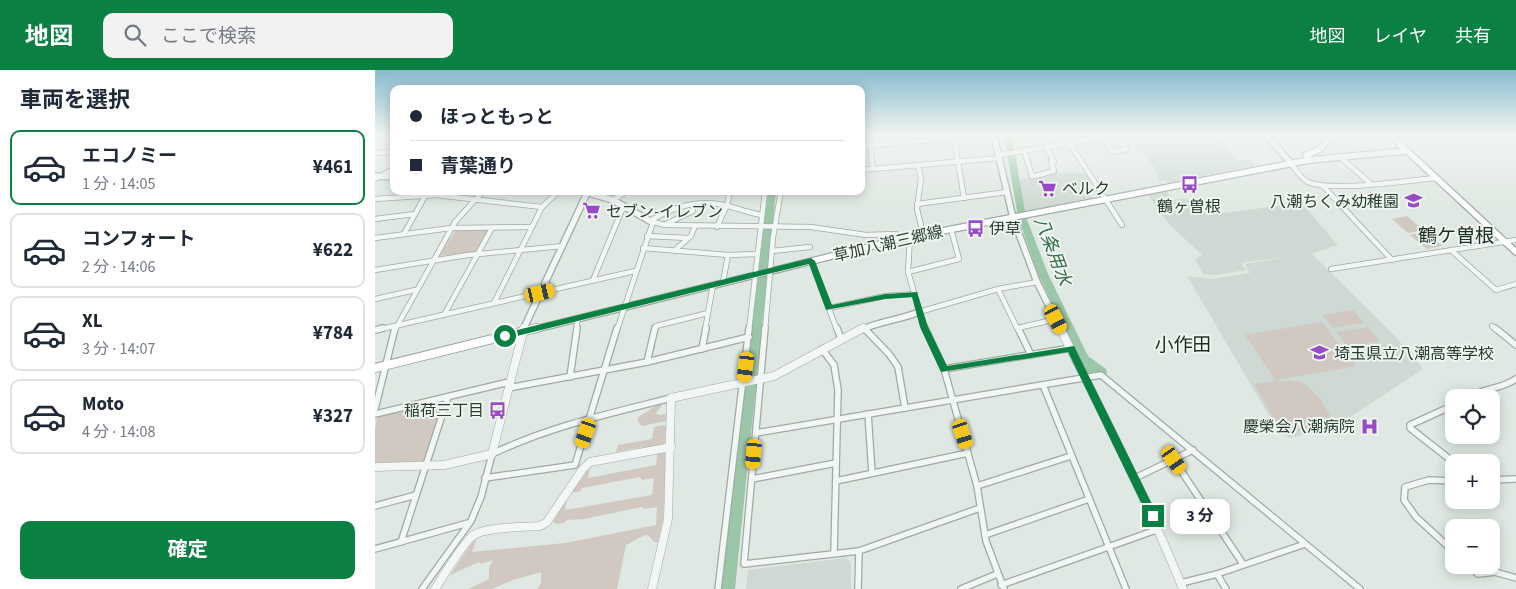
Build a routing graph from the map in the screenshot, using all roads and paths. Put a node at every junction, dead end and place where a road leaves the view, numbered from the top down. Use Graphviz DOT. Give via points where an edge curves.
graph roads {
  1 [pos="872,160"];
  2 [pos="970,160"];
  3 [pos="1000,160"];
  4 [pos="1027,160"];
  5 [pos="1054,160"];
  6 [pos="1081,160"];
  7 [pos="1307,160"];
  8 [pos="1343,160"];
  9 [pos="1416,160"];
  10 [pos="958,162"];
  11 [pos="1290,162"];
  12 [pos="918,165"];
  13 [pos="873,169"];
  14 [pos="865,170"];
  15 [pos="390,171"];
  16 [pos="390,177"];
  17 [pos="376,178"];
  18 [pos="1435,178"];
  19 [pos="1371,184"];
  20 [pos="1321,185"];
  21 [pos="1007,192"];
  22 [pos="407,195"];
  23 [pos="420,195"];
  24 [pos="479,195"];
  25 [pos="555,195"];
  26 [pos="585,195"];
  27 [pos="596,195"];
  28 [pos="621,195"];
  29 [pos="729,195"];
  30 [pos="764,195"];
  31 [pos="780,195"];
  32 [pos="425,196"];
  33 [pos="964,198"];
  34 [pos="375,199"];
  35 [pos="475,200"];
  36 [pos="613,200"];
  37 [pos="1107,200"];
  38 [pos="693,204"];
  39 [pos="917,204"];
  40 [pos="727,205"];
  41 [pos="542,207"];
  42 [pos="626,208"];
  43 [pos="415,214"];
  44 [pos="762,215"];
  45 [pos="1013,218"];
  46 [pos="375,219"];
  47 [pos="651,221"];
  48 [pos="665,225"];
  49 [pos="1122,225"];
  50 [pos="695,226"];
  51 [pos="531,227"];
  52 [pos="717,227"];
  53 [pos="451,228"];
  54 [pos="492,228"];
  55 [pos="763,228"];
  56 [pos="773,228"];
  57 [pos="951,229"];
  58 [pos="405,234"];
  59 [pos="923,234"];
  60 [pos="647,236"];
  61 [pos="910,237"];
  62 [pos="375,238"];
  63 [pos="688,238"];
  64 [pos="901,239"];
  65 [pos="1516,240"];
  66 [pos="1505,242"];
  67 [pos="563,246"];
  68 [pos="810,247"];
  69 [pos="522,248"];
  70 [pos="643,248"];
  71 [pos="675,250"];
  72 [pos="1451,250"];
  73 [pos="772,251"];
  74 [pos="1516,252"];
  75 [pos="478,254"];
  76 [pos="757,254"];
  77 [pos="728,255"];
  78 [pos="434,259"];
  79 [pos="1392,260"];
  80 [pos="811,261"];
  81 [pos="1331,269"];
  82 [pos="375,270"];
  83 [pos="635,271"];
  84 [pos="769,271"];
  85 [pos="909,272"];
  86 [pos="757,274"];
  87 [pos="593,280"];
  88 [pos="723,282"];
  89 [pos="1037,282"];
  90 [pos="1516,284"];
  91 [pos="713,285"];
  92 [pos="997,289"];
  93 [pos="415,290"];
  94 [pos="540,293"];
  95 [pos="915,294"];
  96 [pos="375,298"];
  97 [pos="494,303"];
  98 [pos="622,307"];
  99 [pos="829,308"];
  100 [pos="919,312"];
  101 [pos="708,313"];
  102 [pos="444,315"];
  103 [pos="578,318"];
  104 [pos="1056,319"];
  105 [pos="396,325"];
  106 [pos="1492,326"];
  107 [pos="864,328"];
  108 [pos="1018,328"];
  109 [pos="375,330"];
  110 [pos="522,332"];
  111 [pos="749,337"];
  112 [pos="841,338"];
  113 [pos="1516,345"];
  114 [pos="1071,348"];
  115 [pos="702,349"];
  116 [pos="822,349"];
  117 [pos="1031,355"];
  118 [pos="647,362"];
  119 [pos="386,365"];
  120 [pos="375,368"];
  121 [pos="606,370"];
  122 [pos="944,370"];
  123 [pos="570,377"];
  124 [pos="1086,378"];
  125 [pos="760,379"];
  126 [pos="1516,379"];
  127 [pos="745,382"];
  128 [pos="509,385"];
  129 [pos="1043,385"];
  130 [pos="1492,389"];
  131 [pos="448,397"];
  132 [pos="671,398"];
  133 [pos="953,400"];
  134 [pos="905,408"];
  135 [pos="375,409"];
  136 [pos="1445,409"];
  137 [pos="375,414"];
  138 [pos="869,414"];
  139 [pos="592,417"];
  140 [pos="836,420"];
  141 [pos="756,433"];
  142 [pos="671,448"];
  143 [pos="1193,450"];
  144 [pos="968,453"];
  145 [pos="492,454"];
  146 [pos="1445,455"];
  147 [pos="1071,456"];
  148 [pos="1174,460"];
  149 [pos="836,463"];
  150 [pos="375,467"];
  151 [pos="425,467"];
  152 [pos="872,473"];
  153 [pos="485,478"];
  154 [pos="1135,478"];
  155 [pos="752,479"];
  156 [pos="1516,479"];
  157 [pos="1445,480"];
  158 [pos="1500,480"];
  159 [pos="836,481"];
  160 [pos="977,486"];
  161 [pos="416,496"];
  162 [pos="1089,499"];
  163 [pos="375,506"];
  164 [pos="981,508"];
  165 [pos="468,523"];
  166 [pos="1159,529"];
  167 [pos="985,535"];
  168 [pos="401,542"];
  169 [pos="1305,544"];
  170 [pos="1445,544"];
  171 [pos="1109,547"];
  172 [pos="375,549"];
  173 [pos="859,551"];
  174 [pos="833,553"];
  175 [pos="1243,564"];
  176 [pos="1500,573"];
  177 [pos="997,574"];
  178 [pos="1217,574"];
  179 [pos="1516,578"];
  180 [pos="1182,586"];
  181 [pos="1003,587"];
  182 [pos="421,589"];
  183 [pos="435,589"];
  184 [pos="652,589"];
  185 [pos="719,589"];
  186 [pos="858,589"];
  187 [pos="961,589"];
  188 [pos="1126,589"];
  189 [pos="1226,589"];
  190 [pos="1360,589"];
  1 -- 13 [label="street"];
  2 -- 10 [label="street"];
  3 -- 21 [label="street"];
  4 -- 5 [label="street" via="1032,176 1054,171 1051,161"];
  6 -- 37 [label="street"];
  7 -- 11 [label="main road, 草加八潮三郷線"];
  8 -- 19 [label="street"];
  9 -- 18 [label="main road"];
  10 -- 12 [label="street"];
  10 -- 33 [label="street"];
  11 -- 20 [label="street" via="1307,181"];
  11 -- 37 [label="main road, 草加八潮三郷線"];
  12 -- 13 [label="street"];
  12 -- 39 [label="street" via="921,178"];
  13 -- 14 [label="street"];
  15 -- 17 [label="street"];
  16 -- 17 [label="street"];
  18 -- 19 [label="street"];
  18 -- 66 [label="main road"];
  19 -- 20 [label="street"];
  20 -- 79 [label="street"];
  21 -- 33 [label="street"];
  21 -- 45 [label="street"];
  22 -- 34 [label="street"];
  23 -- 32 [label="street"];
  24 -- 35 [label="street"];
  25 -- 41 [label="street"];
  26 -- 67 [label="street"];
  27 -- 36 [label="street"];
  28 -- 36 [label="street"];
  29 -- 40 [label="street"];
  30 -- 44 [label="street"];
  31 -- 56 [label="street"];
  32 -- 35 [label="street"];
  32 -- 43 [label="street"];
  33 -- 39 [label="street"];
  35 -- 41 [label="street"];
  35 -- 53 [label="street"];
  36 -- 42 [label="street"];
  37 -- 45 [label="main road, 草加八潮三郷線"];
  37 -- 49 [label="street"];
  38 -- 40 [label="street" via="714,202"];
  38 -- 47 [label="street" via="669,209"];
  38 -- 48 [label="street" via="693,211"];
  39 -- 59 [label="street"];
  40 -- 44 [label="street"];
  40 -- 52 [label="street"];
  41 -- 51 [label="street"];
  42 -- 47 [label="street"];
  42 -- 87 [label="street" via="622,210"];
  43 -- 46 [label="street"];
  43 -- 58 [label="street"];
  44 -- 55 [label="street"];
  45 -- 57 [label="main road, 草加八潮三郷線"];
  45 -- 89 [label="street"];
  47 -- 48 [label="street"];
  47 -- 60 [label="street"];
  48 -- 50 [label="street"];
  50 -- 52 [label="street"];
  50 -- 63 [label="street"];
  51 -- 54 [label="street"];
  51 -- 69 [label="street"];
  52 -- 55 [label="street"];
  53 -- 54 [label="street"];
  53 -- 58 [label="street"];
  53 -- 78 [label="street"];
  54 -- 75 [label="street"];
  55 -- 56 [label="street"];
  55 -- 76 [label="street"];
  56 -- 64 [label="street" via="811,227 867,236 896,234"];
  56 -- 73 [label="street"];
  57 -- 59 [label="main road, 草加八潮三郷線"];
  57 -- 85 [label="street" via="959,259"];
  58 -- 62 [label="street"];
  59 -- 61 [label="main road, 草加八潮三郷線"];
  60 -- 63 [label="street"];
  60 -- 70 [label="street"];
  61 -- 64 [label="main road, 草加八潮三郷線"];
  61 -- 85 [label="street"];
  63 -- 71 [label="street"];
  64 -- 80 [label="main road, 草加八潮三郷線"];
  65 -- 66 [label="street"];
  66 -- 72 [label="street"];
  66 -- 74 [label="main road"];
  67 -- 69 [label="street"];
  67 -- 94 [label="street"];
  68 -- 73 [label="street"];
  69 -- 75 [label="street"];
  69 -- 97 [label="street"];
  70 -- 71 [label="street"];
  70 -- 83 [label="street"];
  71 -- 77 [label="street"];
  72 -- 79 [label="street"];
  72 -- 90 [label="street" via="1496,290"];
  73 -- 84 [label="street"];
  75 -- 78 [label="street"];
  75 -- 102 [label="street"];
  76 -- 77 [label="street"];
  76 -- 86 [label="street"];
  77 -- 88 [label="street"];
  78 -- 82 [label="street"];
  78 -- 93 [label="street"];
  79 -- 81 [label="street"];
  80 -- 84 [label="main road, 草加八潮三郷線"];
  80 -- 99 [label="street"];
  83 -- 87 [label="street"];
  83 -- 98 [label="street"];
  84 -- 86 [label="main road, 草加八潮三郷線"];
  84 -- 125 [label="street"];
  85 -- 95 [label="street"];
  86 -- 88 [label="main road, 草加八潮三郷線"];
  86 -- 111 [label="street"];
  87 -- 94 [label="street"];
  88 -- 91 [label="main road, 草加八潮三郷線"];
  89 -- 92 [label="street"];
  89 -- 104 [label="street"];
  91 -- 98 [label="main road, 草加八潮三郷線"];
  91 -- 101 [label="street"];
  92 -- 100 [label="street"];
  92 -- 108 [label="street"];
  93 -- 96 [label="street"];
  93 -- 105 [label="street"];
  94 -- 97 [label="street"];
  94 -- 110 [label="street"];
  95 -- 99 [label="street" via="885,296"];
  95 -- 100 [label="street"];
  97 -- 102 [label="street"];
  98 -- 103 [label="main road, 草加八潮三郷線"];
  98 -- 121 [label="street"];
  99 -- 112 [label="street"];
  100 -- 107 [label="street"];
  100 -- 122 [label="street"];
  101 -- 115 [label="street"];
  101 -- 118 [label="street" via="656,326"];
  102 -- 105 [label="street"];
  103 -- 110 [label="main road, 草加八潮三郷線"];
  103 -- 123 [label="street"];
  104 -- 108 [label="street"];
  104 -- 114 [label="street"];
  105 -- 109 [label="street"];
  105 -- 119 [label="street"];
  106 -- 113 [label="street"];
  107 -- 112 [label="street"];
  107 -- 134 [label="street" via="898,367"];
  108 -- 117 [label="street"];
  110 -- 119 [label="main road, 草加八潮三郷線"];
  110 -- 128 [label="street"];
  111 -- 115 [label="street"];
  111 -- 127 [label="street"];
  112 -- 116 [label="street"];
  114 -- 117 [label="street"];
  114 -- 124 [label="street"];
  115 -- 118 [label="street"];
  116 -- 125 [label="street" via="784,372"];
  116 -- 140 [label="street" via="834,365 838,390"];
  117 -- 122 [label="street"];
  118 -- 121 [label="street"];
  119 -- 120 [label="main road, 草加八潮三郷線"];
  119 -- 135 [label="street"];
  121 -- 123 [label="street"];
  121 -- 139 [label="street"];
  122 -- 133 [label="street"];
  123 -- 128 [label="street"];
  124 -- 129 [label="street"];
  124 -- 143 [label="street" via="1101,375"];
  124 -- 154 [label="street"];
  125 -- 127 [label="street"];
  125 -- 141 [label="street"];
  126 -- 130 [label="street" via="1504,387"];
  127 -- 132 [label="street"];
  127 -- 185 [label="street"];
  128 -- 131 [label="street"];
  128 -- 145 [label="street"];
  129 -- 133 [label="street"];
  129 -- 147 [label="street"];
  131 -- 137 [label="street"];
  131 -- 151 [label="street"];
  132 -- 139 [label="street"];
  132 -- 142 [label="street"];
  133 -- 134 [label="street"];
  133 -- 144 [label="street"];
  134 -- 138 [label="street"];
  136 -- 146 [label="street" via="1410,425"];
  138 -- 140 [label="street"];
  138 -- 152 [label="street"];
  139 -- 145 [label="street" via="521,440"];
  139 -- 153 [label="street" via="575,464"];
  140 -- 141 [label="street"];
  140 -- 149 [label="street"];
  141 -- 155 [label="street"];
  142 -- 183 [label="street" via="590,462 547,522 540,526 473,535"];
  142 -- 184 [label="street" via="668,519"];
  143 -- 148 [label="street"];
  143 -- 169 [label="street"];
  144 -- 152 [label="street"];
  144 -- 160 [label="street"];
  145 -- 151 [label="street"];
  145 -- 153 [label="street"];
  147 -- 160 [label="street"];
  147 -- 162 [label="street"];
  148 -- 154 [label="street"];
  148 -- 175 [label="street"];
  149 -- 155 [label="street"];
  149 -- 159 [label="street"];
  150 -- 151 [label="street"];
  151 -- 161 [label="street"];
  152 -- 159 [label="street"];
  153 -- 165 [label="street" via="477,509"];
  154 -- 166 [label="street"];
  155 -- 174 [label="street" via="744,564"];
  156 -- 158 [label="street"];
  157 -- 170 [label="street" via="1405,487 1405,500 1416,517"];
  159 -- 174 [label="street"];
  160 -- 164 [label="street"];
  161 -- 163 [label="street"];
  161 -- 168 [label="street"];
  162 -- 167 [label="street"];
  162 -- 171 [label="street"];
  164 -- 167 [label="street"];
  164 -- 173 [label="street"];
  165 -- 168 [label="street"];
  165 -- 182 [label="street"];
  166 -- 171 [label="street"];
  166 -- 180 [label="street"];
  167 -- 177 [label="street"];
  168 -- 172 [label="street"];
  169 -- 175 [label="street"];
  169 -- 190 [label="street"];
  171 -- 181 [label="street"];
  171 -- 188 [label="street"];
  173 -- 174 [label="street"];
  173 -- 186 [label="street"];
  175 -- 178 [label="street"];
  176 -- 179 [label="street"];
  177 -- 181 [label="street"];
  177 -- 187 [label="street"];
  178 -- 180 [label="street"];
  178 -- 189 [label="street"];
}
